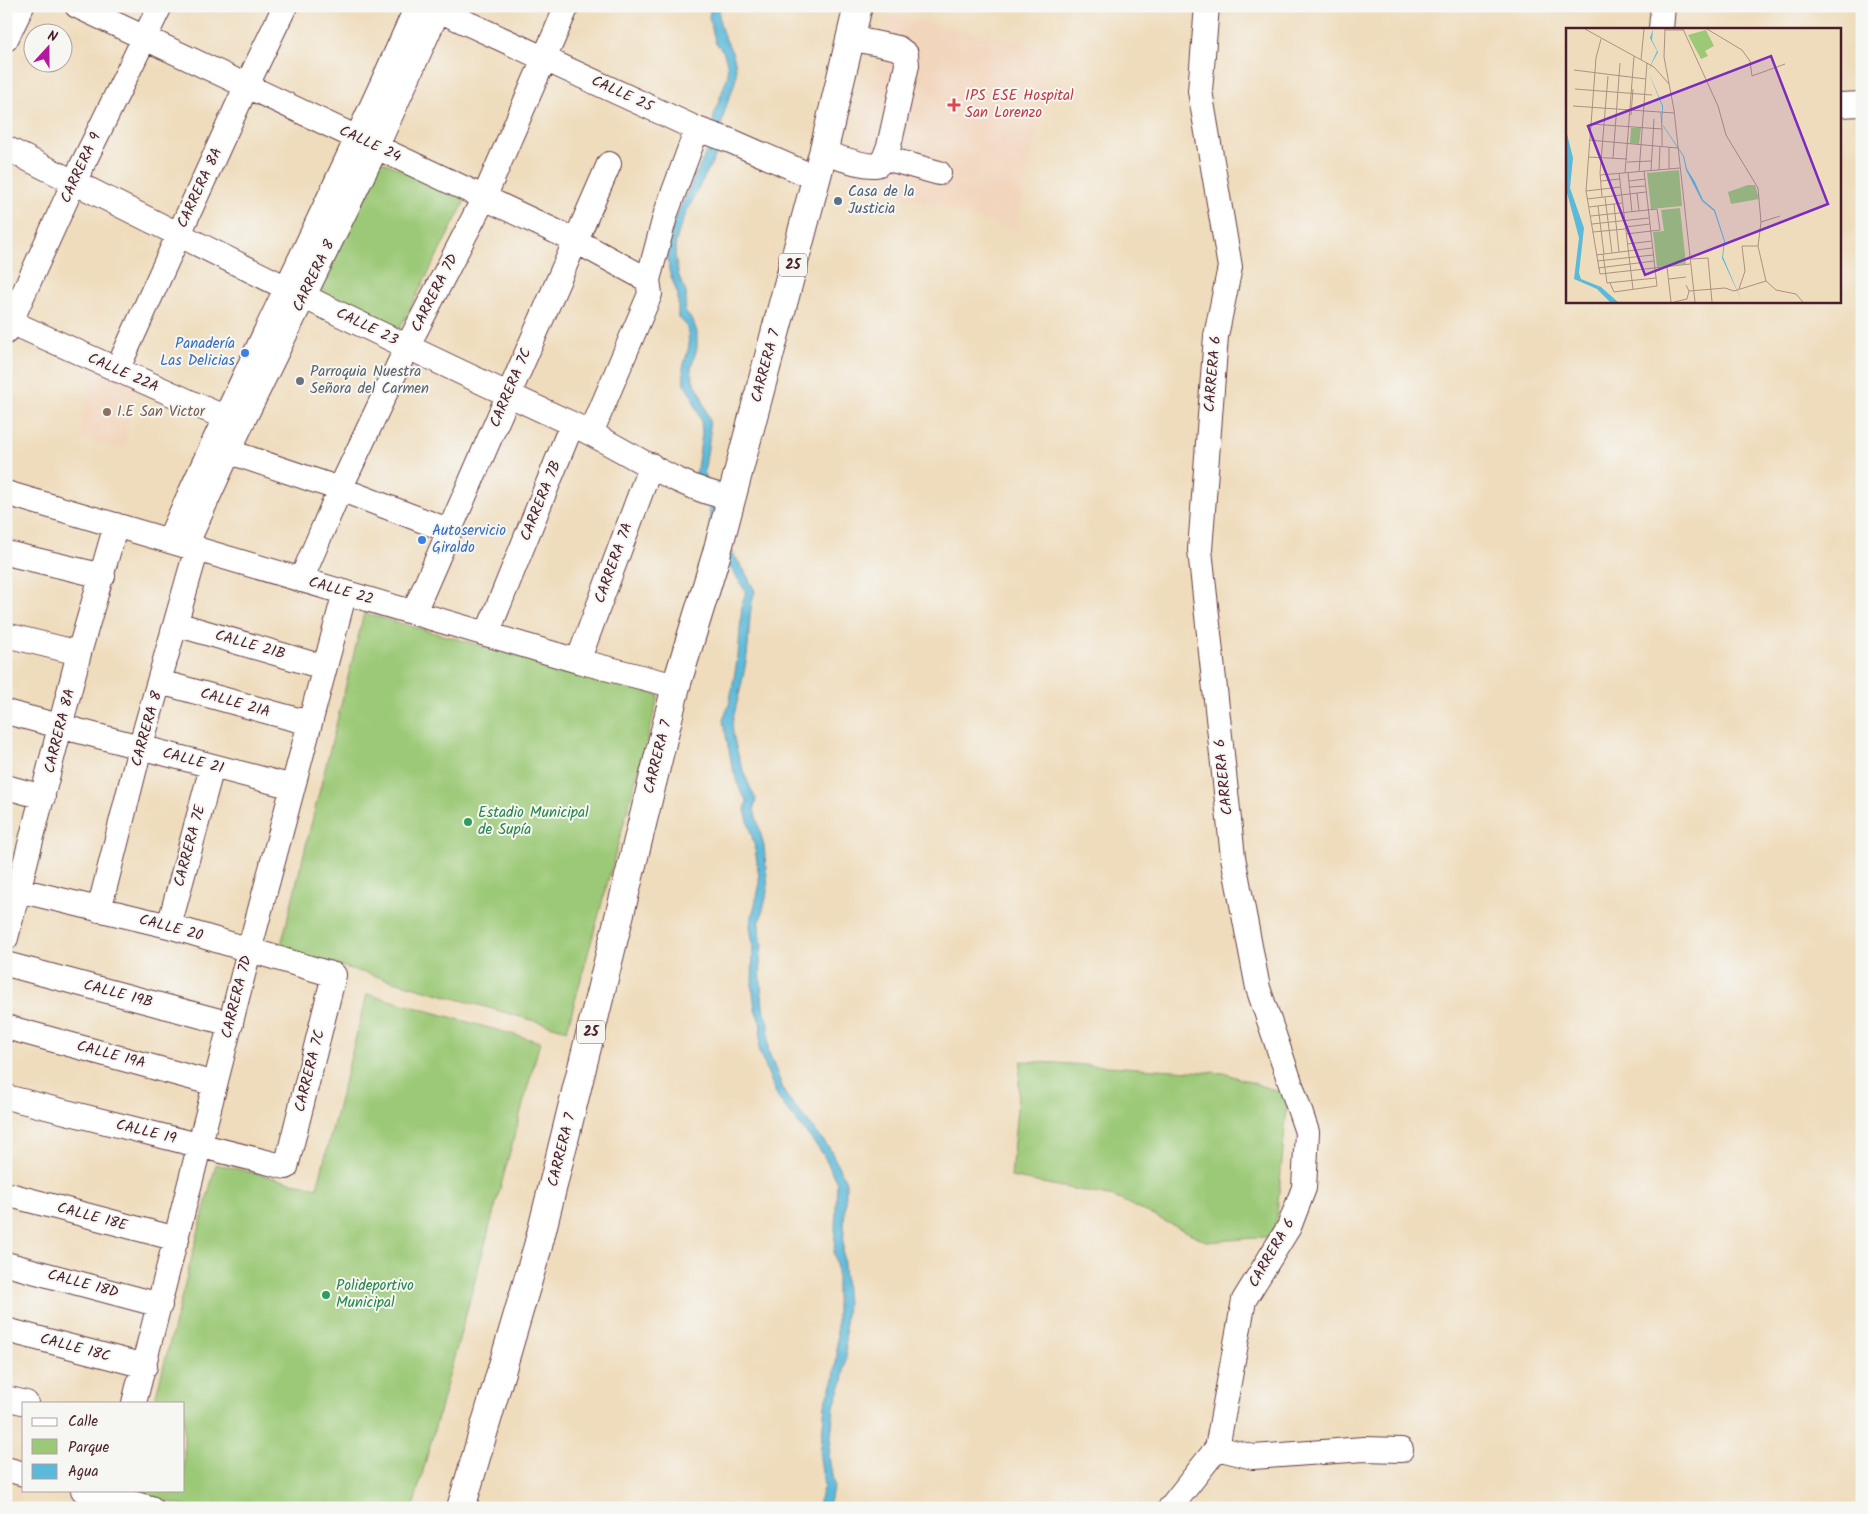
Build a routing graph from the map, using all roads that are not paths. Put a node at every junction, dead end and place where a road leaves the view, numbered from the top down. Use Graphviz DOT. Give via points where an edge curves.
graph roads {
  1 [pos="22,6"];
  2 [pos="77,6"];
  3 [pos="160,6"];
  4 [pos="286,6"];
  5 [pos="566,6"];
  6 [pos="858,6"];
  7 [pos="1208,6"];
  8 [pos="1663,6"];
  9 [pos="431,7"];
  10 [pos="1660,28"];
  11 [pos="144,38"];
  12 [pos="850,38"];
  13 [pos="6,39"];
  14 [pos="543,57"];
  15 [pos="246,87"];
  16 [pos="1862,104"];
  17 [pos="1840,105"];
  18 [pos="700,131"];
  19 [pos="367,143"];
  20 [pos="6,148"];
  21 [pos="824,153"];
  22 [pos="884,158"];
  23 [pos="609,164"];
  24 [pos="939,173"];
  25 [pos="816,178"];
  26 [pos="74,182"];
  27 [pos="484,198"];
  28 [pos="178,235"];
  29 [pos="576,241"];
  30 [pos="649,287"];
  31 [pos="296,293"];
  32 [pos="8,325"];
  33 [pos="407,347"];
  34 [pos="117,370"];
  35 [pos="508,394"];
  36 [pos="232,421"];
  37 [pos="582,428"];
  38 [pos="230,452"];
  39 [pos="651,464"];
  40 [pos="340,489"];
  41 [pos="6,493"];
  42 [pos="725,497"];
  43 [pos="116,525"];
  44 [pos="450,531"];
  45 [pos="184,544"];
  46 [pos="6,553"];
  47 [pos="103,576"];
  48 [pos="301,580"];
  49 [pos="345,592"];
  50 [pos="414,612"];
  51 [pos="176,624"];
  52 [pos="487,634"];
  53 [pos="6,635"];
  54 [pos="80,653"];
  55 [pos="578,661"];
  56 [pos="324,667"];
  57 [pos="160,682"];
  58 [pos="676,686"];
  59 [pos="6,712"];
  60 [pos="309,723"];
  61 [pos="61,727"];
  62 [pos="140,748"];
  63 [pos="212,767"];
  64 [pos="6,787"];
  65 [pos="293,787"];
  66 [pos="43,797"];
  67 [pos="12,889"];
  68 [pos="99,910"];
  69 [pos="169,926"];
  70 [pos="6,938"];
  71 [pos="249,951"];
  72 [pos="6,964"];
  73 [pos="334,975"];
  74 [pos="231,1024"];
  75 [pos="6,1027"];
  76 [pos="215,1084"];
  77 [pos="6,1098"];
  78 [pos="199,1145"];
  79 [pos="286,1167"];
  80 [pos="6,1194"];
  81 [pos="177,1239"];
  82 [pos="6,1264"];
  83 [pos="160,1305"];
  84 [pos="6,1330"];
  85 [pos="145,1366"];
  86 [pos="6,1398"];
  87 [pos="22,1402"];
  88 [pos="134,1402"];
  89 [pos="1217,1448"];
  90 [pos="1401,1450"];
  91 [pos="6,1469"];
  92 [pos="22,1473"];
  93 [pos="89,1492"];
  94 [pos="110,1499"];
  95 [pos="151,1508"];
  96 [pos="461,1508"];
  97 [pos="1170,1508"];
  1 -- 13 [label="street"];
  2 -- 11 [label="street, CALLE 24"];
  3 -- 11 [label="street, CARRERA 9"];
  4 -- 15 [label="street, CARRERA 8A"];
  5 -- 14 [label="street, CARRERA 7D"];
  6 -- 12 [label="main road, CARRERA 7 / 25"];
  7 -- 89 [label="street, CARRERA 6" via="1200,92 1230,267 1216,336 1200,550 1233,857 1258,988 1307,1132 1304,1188 1289,1227 1244,1300"];
  8 -- 10 [label="street"];
  9 -- 14 [label="street, CALLE 25"];
  9 -- 19 [label="street, CARRERA 8"];
  11 -- 15 [label="street, CALLE 24"];
  11 -- 26 [label="street, CARRERA 9"];
  12 -- 21 [label="main road, CARRERA 7 / 25"];
  12 -- 22 [label="street" via="898,48 906,54 907,65"];
  14 -- 18 [label="street, CALLE 25"];
  14 -- 27 [label="street, CARRERA 7D"];
  15 -- 19 [label="street, CALLE 24"];
  15 -- 28 [label="street, CARRERA 8A"];
  16 -- 17 [label="street"];
  18 -- 25 [label="street, CALLE 25" via="731,140"];
  18 -- 30 [label="street, CARRERA 7B" via="666,213"];
  19 -- 27 [label="street, CALLE 24"];
  19 -- 31 [label="street, CARRERA 8"];
  20 -- 26 [label="street, CALLE 23"];
  21 -- 22 [label="street" via="868,165 878,164"];
  21 -- 25 [label="main road, CARRERA 7 / 25"];
  22 -- 24 [label="street"];
  23 -- 29 [label="street, CARRERA 7C"];
  25 -- 42 [label="main road, CARRERA 7 / 25"];
  26 -- 28 [label="street, CALLE 23"];
  26 -- 32 [label="street, CARRERA 9"];
  27 -- 29 [label="street, CALLE 24"];
  27 -- 33 [label="street, CARRERA 7D"];
  28 -- 31 [label="street, CALLE 23"];
  28 -- 34 [label="street, CARRERA 8A"];
  29 -- 30 [label="street, CALLE 24"];
  29 -- 35 [label="street, CARRERA 7C"];
  30 -- 37 [label="street, CARRERA 7B"];
  31 -- 33 [label="street, CALLE 23"];
  31 -- 36 [label="street, CARRERA 8"];
  32 -- 34 [label="street, CALLE 22A"];
  33 -- 35 [label="street, CALLE 23"];
  33 -- 40 [label="street, CARRERA 7D"];
  34 -- 36 [label="street, CALLE 22A"];
  35 -- 37 [label="street, CALLE 23"];
  35 -- 44 [label="street, CARRERA 7C"];
  36 -- 38 [label="street, CARRERA 8"];
  36 -- 45 [label="street, CARRERA 8"];
  37 -- 39 [label="street, CALLE 23"];
  37 -- 52 [label="street, CARRERA 7B"];
  38 -- 40 [label="street"];
  38 -- 45 [label="street, CARRERA 8"];
  39 -- 42 [label="street, CALLE 23" via="690,486"];
  39 -- 55 [label="street, CARRERA 7A"];
  40 -- 44 [label="street"];
  40 -- 48 [label="street, CARRERA 7D"];
  41 -- 43 [label="street, CALLE 22"];
  42 -- 58 [label="main road, CARRERA 7 / 25" via="724,524 716,556"];
  43 -- 45 [label="street, CALLE 22"];
  43 -- 47 [label="street, CARRERA 8A"];
  44 -- 50 [label="street, CARRERA 7C"];
  45 -- 48 [label="street, CALLE 22"];
  45 -- 51 [label="street, CARRERA 8"];
  46 -- 47 [label="street"];
  47 -- 54 [label="street, CARRERA 8A"];
  48 -- 49 [label="street, CALLE 22"];
  49 -- 50 [label="street, CALLE 22"];
  49 -- 56 [label="street, CARRERA 7D"];
  50 -- 52 [label="street, CALLE 22"];
  51 -- 56 [label="street, CALLE 21B"];
  51 -- 57 [label="street, CARRERA 8"];
  52 -- 55 [label="street, CALLE 22"];
  53 -- 54 [label="street"];
  54 -- 61 [label="street, CARRERA 8A"];
  55 -- 58 [label="street, CALLE 22"];
  56 -- 60 [label="street, CARRERA 7D"];
  57 -- 60 [label="street, CALLE 21A"];
  57 -- 62 [label="street, CARRERA 8"];
  58 -- 96 [label="main road, CARRERA 7 / 25" via="538,1246"];
  59 -- 61 [label="street, CALLE 21"];
  60 -- 65 [label="street, CARRERA 7D"];
  61 -- 62 [label="street, CALLE 21"];
  61 -- 66 [label="street, CARRERA 8A"];
  62 -- 63 [label="street, CALLE 21"];
  62 -- 68 [label="street, CARRERA 8"];
  63 -- 65 [label="street, CALLE 21"];
  63 -- 69 [label="street, CARRERA 7E"];
  64 -- 66 [label="street"];
  65 -- 71 [label="street, CARRERA 7D"];
  66 -- 67 [label="street, CARRERA 8A"];
  67 -- 68 [label="street, CALLE 20"];
  67 -- 70 [label="street, CARRERA 8A"];
  68 -- 69 [label="street, CALLE 20"];
  69 -- 71 [label="street, CALLE 20"];
  71 -- 73 [label="street, CALLE 20"];
  71 -- 74 [label="street, CARRERA 7D"];
  72 -- 74 [label="street, CALLE 19B"];
  73 -- 79 [label="street, CARRERA 7C"];
  74 -- 76 [label="street, CARRERA 7D"];
  75 -- 76 [label="street, CALLE 19A"];
  76 -- 78 [label="street, CARRERA 7D"];
  77 -- 78 [label="street, CALLE 19"];
  78 -- 79 [label="street, CALLE 19"];
  78 -- 81 [label="street, CARRERA 7D"];
  80 -- 81 [label="street, CALLE 18E"];
  81 -- 83 [label="street, CARRERA 7D"];
  82 -- 83 [label="street, CALLE 18D"];
  83 -- 85 [label="street, CARRERA 7D"];
  84 -- 85 [label="street, CALLE 18C"];
  85 -- 88 [label="street, CARRERA 7D"];
  86 -- 87 [label="street"];
  89 -- 90 [label="street" via="1253,1457 1364,1449"];
  89 -- 97 [label="street, CARRERA 6"];
  91 -- 92 [label="street"];
  93 -- 94 [label="street"];
  94 -- 95 [label="street"];
}
